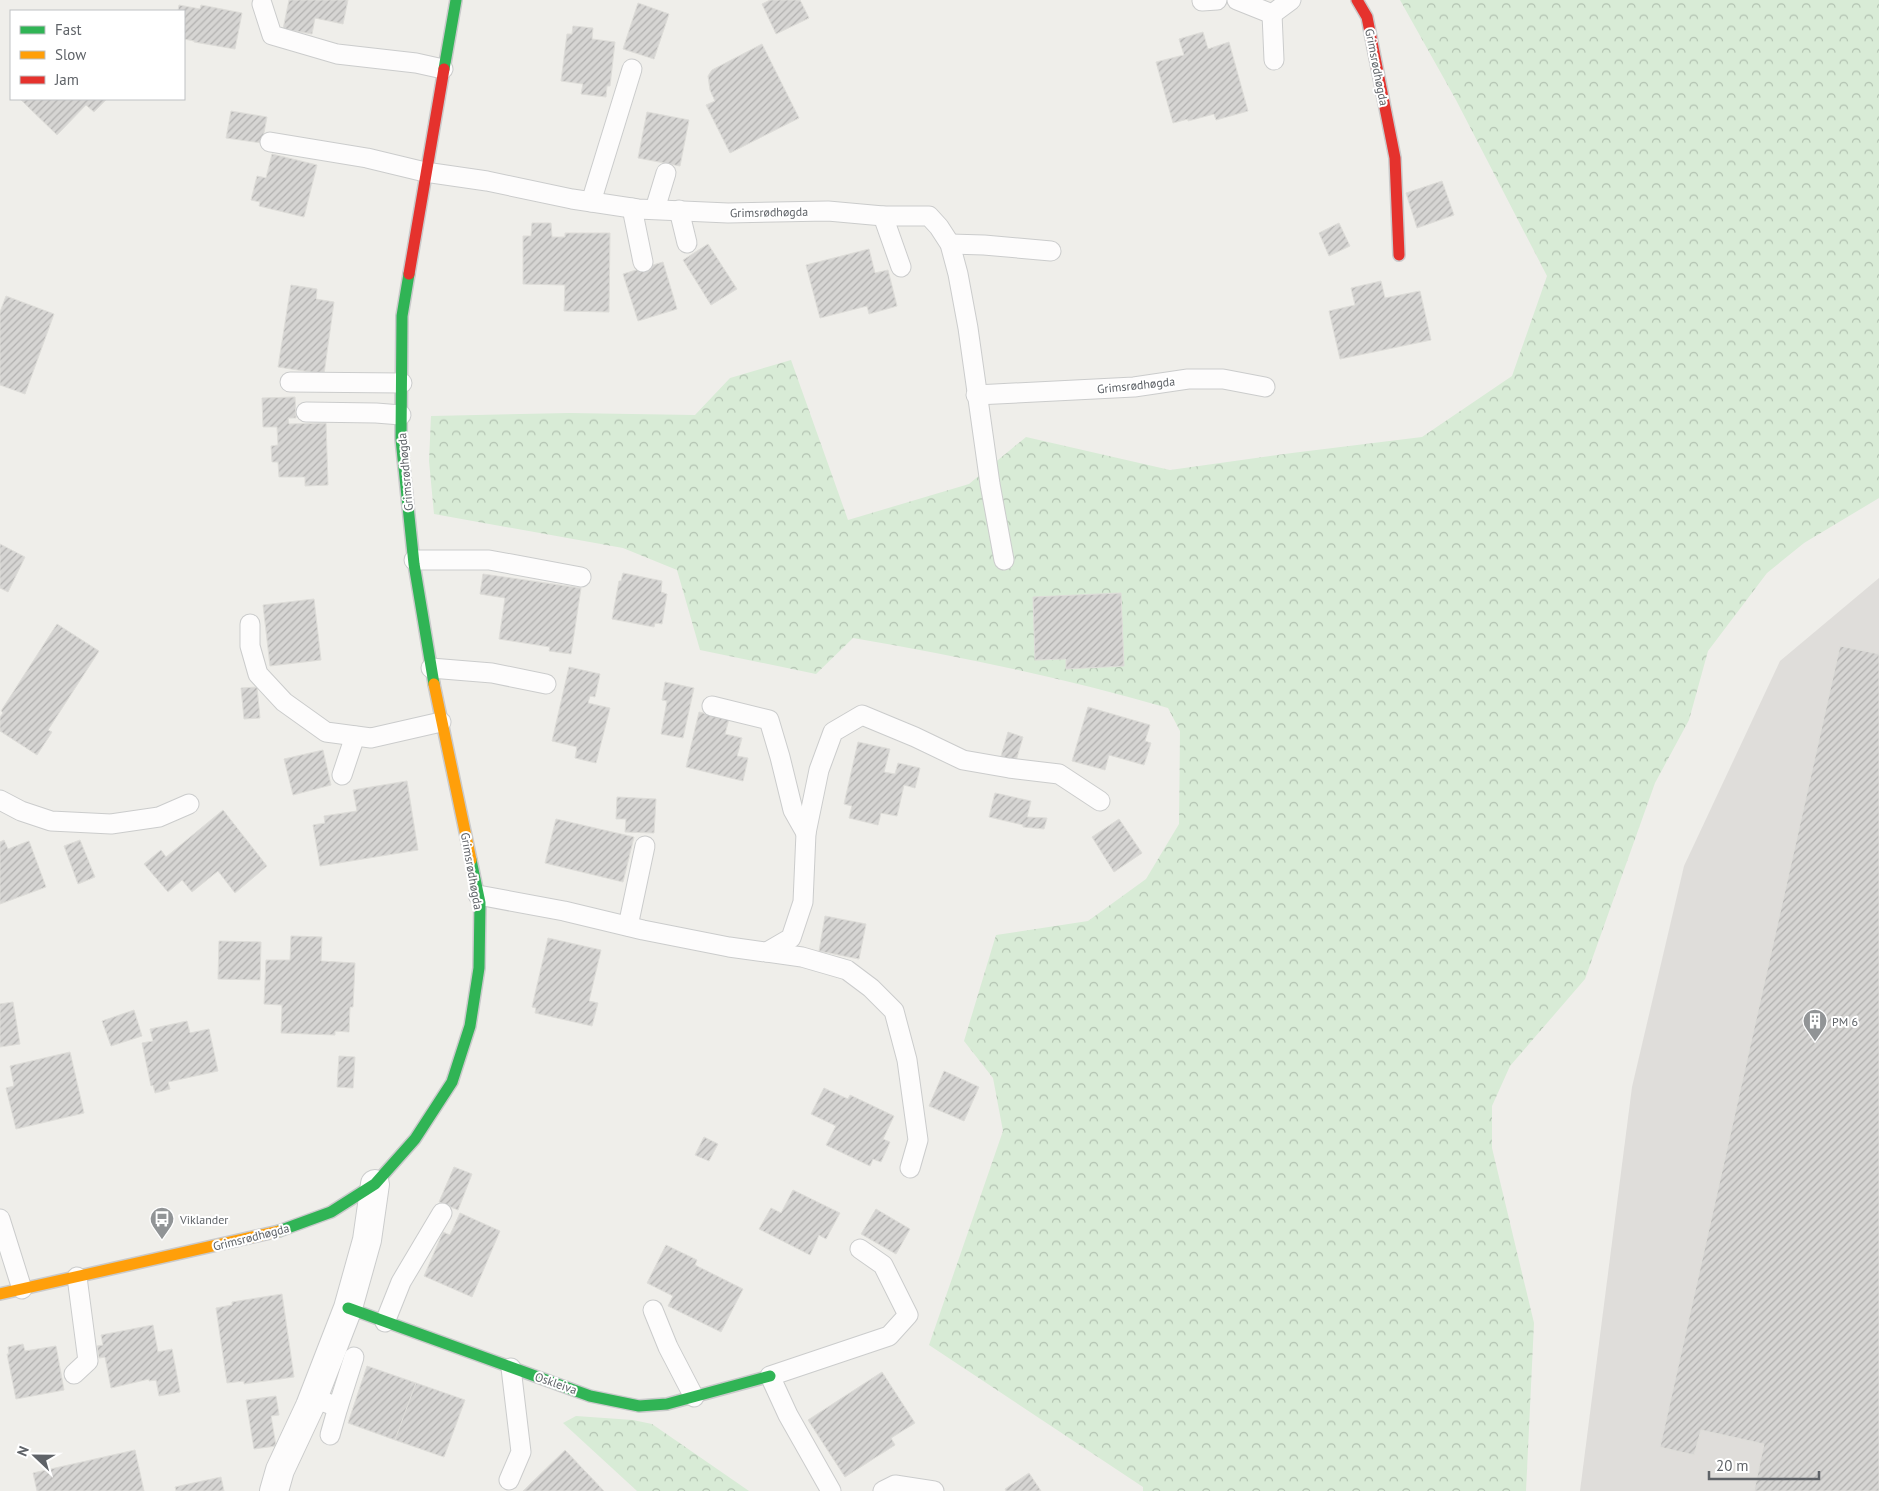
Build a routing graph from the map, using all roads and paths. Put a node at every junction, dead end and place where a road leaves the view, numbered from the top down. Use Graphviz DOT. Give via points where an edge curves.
graph roads {
  1 [pos="456,0"];
  2 [pos="1237,0"];
  3 [pos="1291,0"];
  4 [pos="1357,0"];
  5 [pos="262,4"];
  6 [pos="1272,14"];
  7 [pos="1274,60"];
  8 [pos="443,69"];
  9 [pos="632,69"];
  10 [pos="270,142"];
  11 [pos="425,172"];
  12 [pos="666,173"];
  13 [pos="591,202"];
  14 [pos="632,208"];
  15 [pos="655,209"];
  16 [pos="679,210"];
  17 [pos="883,216"];
  18 [pos="687,243"];
  19 [pos="950,244"];
  20 [pos="1050,251"];
  21 [pos="1399,256"];
  22 [pos="643,262"];
  23 [pos="901,268"];
  24 [pos="290,382"];
  25 [pos="402,383"];
  26 [pos="1265,387"];
  27 [pos="976,394"];
  28 [pos="306,412"];
  29 [pos="401,415"];
  30 [pos="414,560"];
  31 [pos="1004,560"];
  32 [pos="581,577"];
  33 [pos="250,624"];
  34 [pos="431,668"];
  35 [pos="546,684"];
  36 [pos="712,706"];
  37 [pos="441,722"];
  38 [pos="355,736"];
  39 [pos="342,775"];
  40 [pos="0,800"];
  41 [pos="1100,801"];
  42 [pos="189,804"];
  43 [pos="806,833"];
  44 [pos="644,846"];
  45 [pos="478,895"];
  46 [pos="628,926"];
  47 [pos="767,952"];
  48 [pos="910,1168"];
  49 [pos="375,1184"];
  50 [pos="442,1213"];
  51 [pos="0,1219"];
  52 [pos="860,1249"];
  53 [pos="77,1277"];
  54 [pos="22,1289"];
  55 [pos="0,1294"];
  56 [pos="348,1308"];
  57 [pos="653,1310"];
  58 [pos="385,1322"];
  59 [pos="354,1357"];
  60 [pos="511,1368"];
  61 [pos="74,1374"];
  62 [pos="770,1376"];
  63 [pos="694,1397"];
  64 [pos="313,1398"];
  65 [pos="338,1407"];
  66 [pos="330,1436"];
  67 [pos="509,1480"];
  68 [pos="274,1491"];
  69 [pos="831,1491"];
  70 [pos="883,1491"];
  71 [pos="934,1491"];
  1 -- 8 [label="main road, Grimsrødhøgda"];
  2 -- 6 [label="lane"];
  3 -- 6 [label="lane"];
  4 -- 21 [label="main road, Grimsrødhøgda" via="1367,18 1395,158"];
  5 -- 8 [label="lane" via="272,35 337,54"];
  6 -- 7 [label="lane"];
  8 -- 11 [label="main road, Grimsrødhøgda"];
  9 -- 13 [label="lane"];
  10 -- 11 [label="lane" via="367,158"];
  11 -- 13 [label="lane, Grimsrødhøgda"];
  11 -- 25 [label="main road, Grimsrødhøgda" via="402,316"];
  12 -- 15 [label="lane"];
  13 -- 14 [label="lane, Grimsrødhøgda"];
  14 -- 15 [label="lane, Grimsrødhøgda"];
  14 -- 22 [label="lane"];
  15 -- 16 [label="lane, Grimsrødhøgda"];
  16 -- 17 [label="lane, Grimsrødhøgda" via="728,213 828,211"];
  16 -- 18 [label="lane"];
  17 -- 19 [label="lane, Grimsrødhøgda" via="929,216"];
  17 -- 23 [label="lane"];
  19 -- 20 [label="lane"];
  19 -- 27 [label="lane, Grimsrødhøgda" via="968,328"];
  24 -- 25 [label="lane"];
  25 -- 29 [label="main road, Grimsrødhøgda"];
  26 -- 27 [label="lane, Grimsrødhøgda" via="1206,379 1134,388"];
  27 -- 31 [label="lane, Grimsrødhøgda"];
  28 -- 29 [label="lane"];
  29 -- 30 [label="main road, Grimsrødhøgda"];
  30 -- 32 [label="lane" via="489,560"];
  30 -- 34 [label="main road, Grimsrødhøgda"];
  33 -- 38 [label="lane" via="250,646 258,674 284,702 326,732"];
  34 -- 35 [label="lane" via="492,673"];
  34 -- 37 [label="main road, Grimsrødhøgda"];
  36 -- 43 [label="lane" via="769,720 792,810"];
  37 -- 38 [label="lane" via="371,738"];
  37 -- 45 [label="main road, Grimsrødhøgda"];
  38 -- 39 [label="lane"];
  40 -- 42 [label="lane" via="51,821 111,824 159,817"];
  41 -- 43 [label="lane" via="1059,774 963,760 862,715 833,732 819,770"];
  43 -- 47 [label="lane" via="803,902 792,938"];
  44 -- 46 [label="lane"];
  45 -- 46 [label="lane"];
  45 -- 49 [label="main road, Grimsrødhøgda" via="479,968 470,1026 452,1082 415,1139"];
  46 -- 47 [label="lane"];
  47 -- 48 [label="lane" via="846,970 871,988 894,1011 907,1060 918,1140"];
  49 -- 53 [label="main road, Grimsrødhøgda" via="331,1212 284,1230"];
  49 -- 56 [label="street" via="367,1240"];
  50 -- 58 [label="lane" via="401,1282"];
  51 -- 54 [label="lane"];
  52 -- 62 [label="lane" via="883,1265 908,1315 889,1336"];
  53 -- 54 [label="main road, Grimsrødhøgda"];
  53 -- 61 [label="lane" via="88,1361"];
  54 -- 55 [label="main road, Grimsrødhøgda"];
  56 -- 58 [label="main road, Oskleiva"];
  56 -- 64 [label="street"];
  57 -- 63 [label="lane"];
  58 -- 60 [label="main road, Oskleiva"];
  59 -- 65 [label="lane"];
  60 -- 63 [label="main road, Oskleiva" via="590,1396 638,1406 667,1404"];
  60 -- 67 [label="lane" via="521,1452"];
  62 -- 63 [label="main road, Oskleiva"];
  62 -- 69 [label="lane"];
  64 -- 65 [label="lane"];
  64 -- 68 [label="street" via="280,1470"];
  65 -- 66 [label="lane"];
  70 -- 71 [label="lane" via="895,1485"];
}
